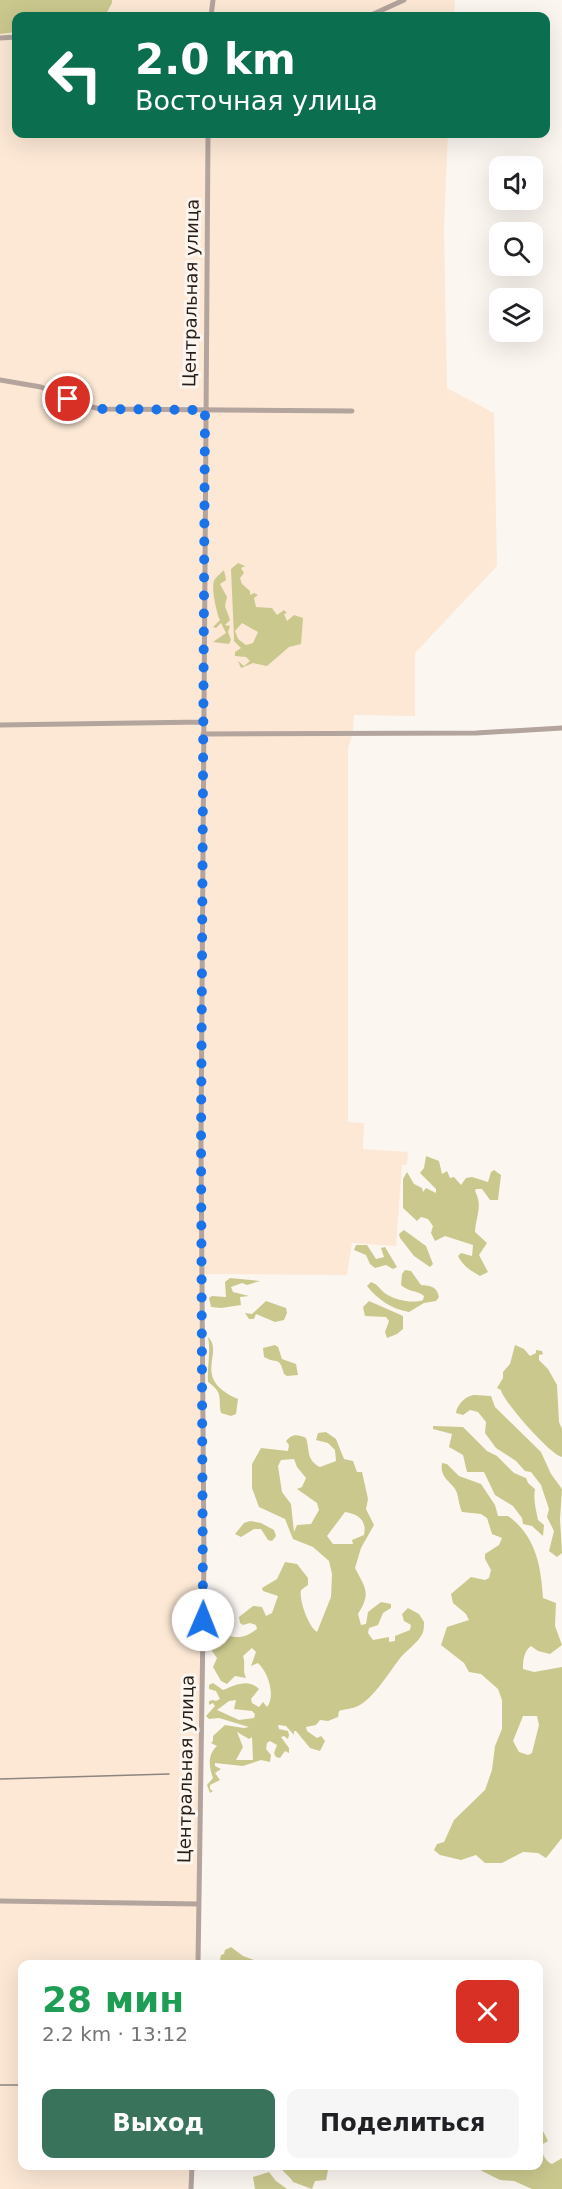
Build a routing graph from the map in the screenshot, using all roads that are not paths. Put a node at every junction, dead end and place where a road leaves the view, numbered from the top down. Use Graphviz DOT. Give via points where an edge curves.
graph roads {
  1 [pos="404,0"];
  2 [pos="378,12"];
  3 [pos="208,138"];
  4 [pos="0,381"];
  5 [pos="205,410"];
  6 [pos="352,411"];
  7 [pos="203,722"];
  8 [pos="0,725"];
  9 [pos="562,728"];
  10 [pos="203,734"];
  11 [pos="0,1901"];
  12 [pos="198,1904"];
  13 [pos="198,1960"];
  14 [pos="192,2170"];
  15 [pos="191,2189"];
  1 -- 2 [label="street"];
  3 -- 5 [label="street, Центральная улица"];
  4 -- 5 [label="street" via="41,387 96,408"];
  5 -- 6 [label="street"];
  5 -- 7 [label="street, Центральная улица"];
  7 -- 8 [label="street"];
  7 -- 10 [label="street, Центральная улица"];
  9 -- 10 [label="street" via="476,733"];
  10 -- 12 [label="street, Центральная улица" via="204,1560"];
  11 -- 12 [label="street"];
  12 -- 13 [label="street, Центральная улица"];
  14 -- 15 [label="street"];
}
